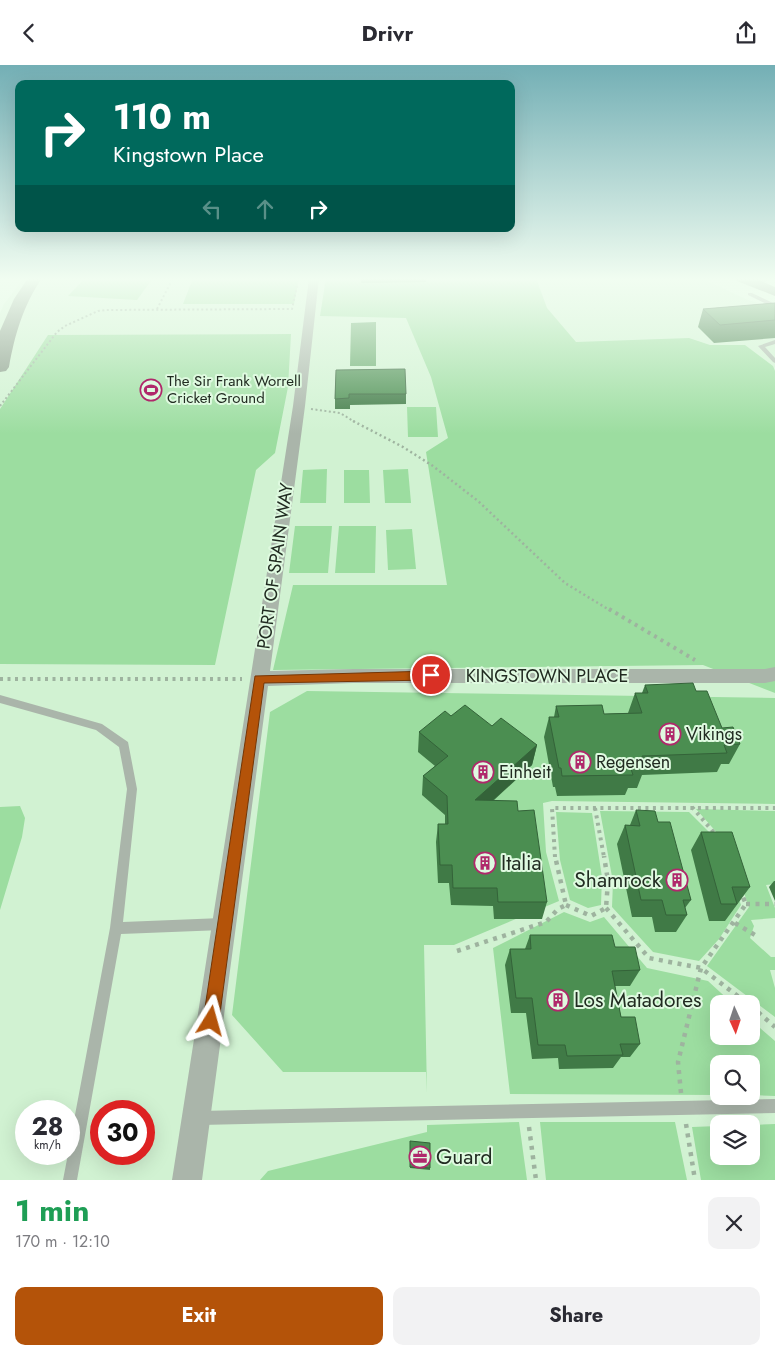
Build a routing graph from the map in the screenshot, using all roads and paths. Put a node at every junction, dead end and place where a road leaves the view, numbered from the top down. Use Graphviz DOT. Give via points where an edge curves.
graph roads {
  1 [pos="7,330"];
  2 [pos="60,330"];
  3 [pos="308,330"];
  4 [pos="775,342"];
  5 [pos="775,361"];
  6 [pos="0,367"];
  7 [pos="0,406"];
  8 [pos="299,406"];
  9 [pos="775,673"];
  10 [pos="724,675"];
  11 [pos="0,679"];
  12 [pos="259,679"];
  13 [pos="0,699"];
  14 [pos="692,807"];
  15 [pos="594,808"];
  16 [pos="775,808"];
  17 [pos="724,843"];
  18 [pos="740,887"];
  19 [pos="746,904"];
  20 [pos="775,904"];
  21 [pos="566,905"];
  22 [pos="606,908"];
  23 [pos="734,923"];
  24 [pos="225,924"];
  25 [pos="116,928"];
  26 [pos="755,935"];
  27 [pos="457,951"];
  28 [pos="701,968"];
  29 [pos="736,995"];
  30 [pos="760,1014"];
  31 [pos="775,1027"];
  32 [pos="775,1106"];
  33 [pos="682,1108"];
  34 [pos="527,1111"];
  35 [pos="197,1118"];
  36 [pos="70,1180"];
  37 [pos="187,1180"];
  38 [pos="536,1180"];
  39 [pos="695,1180"];
  1 -- 6 [label="street"];
  2 -- 7 [label="path"];
  3 -- 8 [label="street, PORT OF SPAIN WAY"];
  4 -- 5 [label="lane" via="761,345"];
  8 -- 10 [label="path" via="340,413 434,466 478,501 566,583"];
  8 -- 12 [label="street, PORT OF SPAIN WAY"];
  9 -- 10 [label="street, KINGSTOWN PLACE" via="765,676"];
  10 -- 12 [label="street, KINGSTOWN PLACE"];
  11 -- 12 [label="path"];
  12 -- 24 [label="street, PORT OF SPAIN WAY"];
  13 -- 25 [label="lane" via="99,727 124,745 132,789"];
  14 -- 15 [label="path"];
  14 -- 16 [label="path"];
  14 -- 17 [label="path"];
  15 -- 21 [label="path" via="552,808 556,861"];
  15 -- 22 [label="path" via="608,881"];
  18 -- 19 [label="path"];
  19 -- 20 [label="path"];
  19 -- 23 [label="path"];
  21 -- 22 [label="path" via="592,916"];
  21 -- 27 [label="path" via="546,922"];
  22 -- 28 [label="path" via="649,958"];
  23 -- 26 [label="path"];
  23 -- 28 [label="path"];
  24 -- 25 [label="lane"];
  24 -- 35 [label="street, PORT OF SPAIN WAY"];
  25 -- 36 [label="lane"];
  28 -- 29 [label="path"];
  28 -- 33 [label="path" via="678,1062"];
  30 -- 31 [label="path"];
  32 -- 33 [label="lane"];
  33 -- 34 [label="lane"];
  33 -- 39 [label="path"];
  34 -- 35 [label="lane"];
  34 -- 38 [label="path"];
  35 -- 37 [label="street, PORT OF SPAIN WAY"];
}
